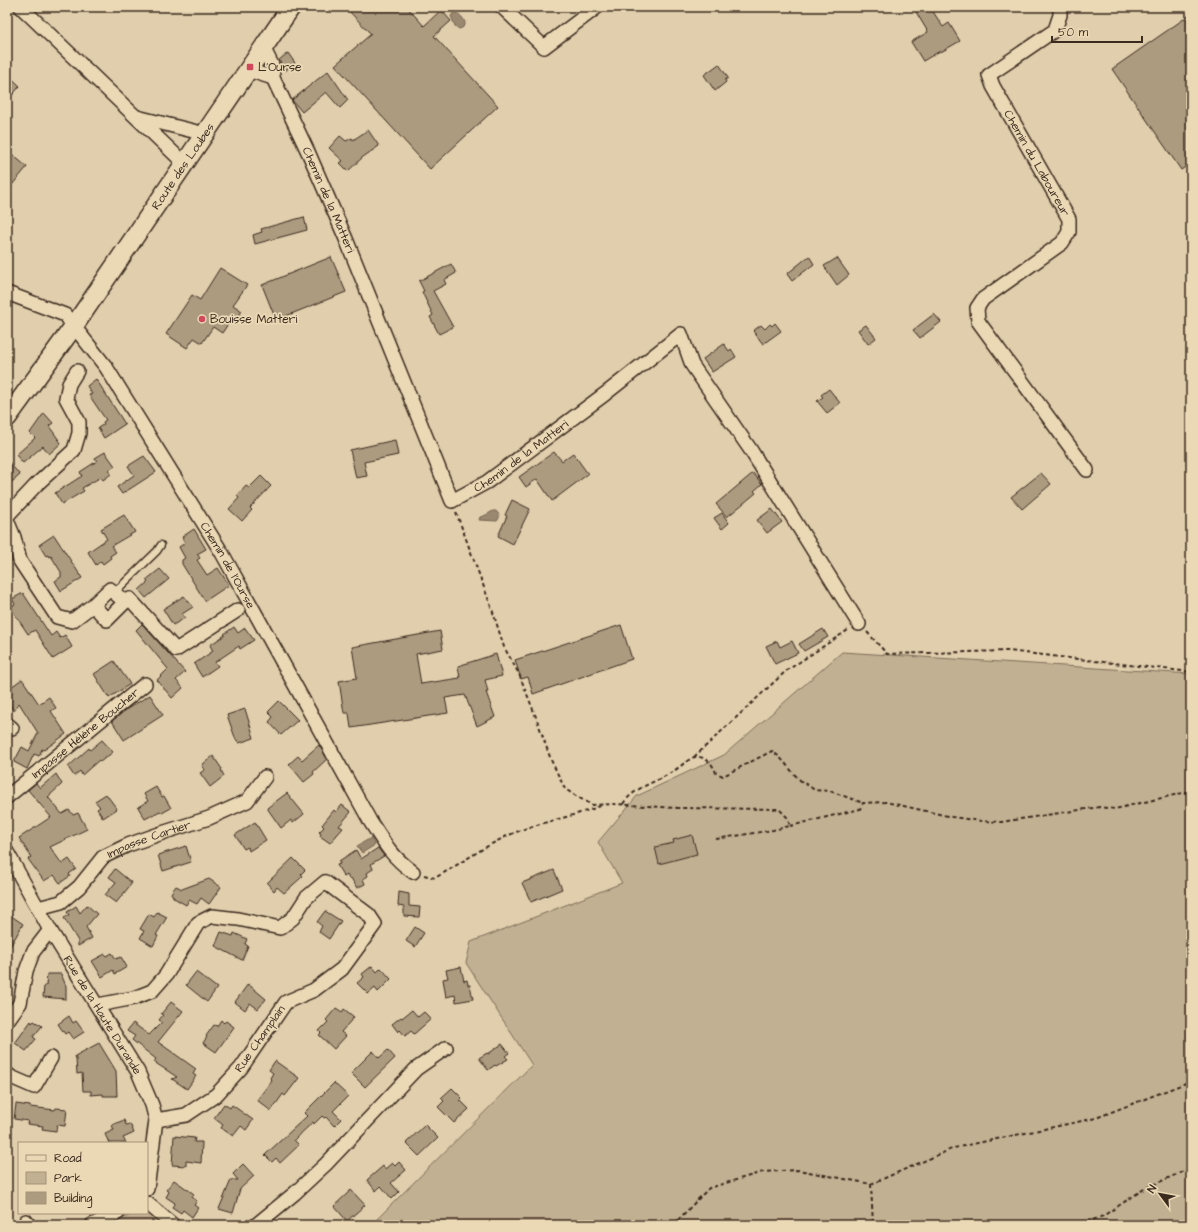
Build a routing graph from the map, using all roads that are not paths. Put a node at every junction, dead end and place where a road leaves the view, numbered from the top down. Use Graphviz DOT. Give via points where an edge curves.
graph roads {
  1 [pos="21,7"];
  2 [pos="291,7"];
  3 [pos="502,7"];
  4 [pos="597,7"];
  5 [pos="1060,7"];
  6 [pos="263,47"];
  7 [pos="248,70"];
  8 [pos="273,78"];
  9 [pos="137,117"];
  10 [pos="205,134"];
  11 [pos="185,164"];
  12 [pos="7,293"];
  13 [pos="74,326"];
  14 [pos="77,371"];
  15 [pos="7,418"];
  16 [pos="1087,470"];
  17 [pos="7,516"];
  18 [pos="7,520"];
  19 [pos="161,545"];
  20 [pos="114,592"];
  21 [pos="125,602"];
  22 [pos="93,605"];
  23 [pos="238,610"];
  24 [pos="859,624"];
  25 [pos="145,684"];
  26 [pos="265,777"];
  27 [pos="7,797"];
  28 [pos="7,852"];
  29 [pos="413,872"];
  30 [pos="38,908"];
  31 [pos="50,930"];
  32 [pos="98,1005"];
  33 [pos="7,1021"];
  34 [pos="446,1048"];
  35 [pos="51,1058"];
  36 [pos="7,1074"];
  37 [pos="156,1120"];
  38 [pos="148,1181"];
  39 [pos="148,1204"];
  40 [pos="112,1219"];
  41 [pos="92,1225"];
  42 [pos="173,1225"];
  43 [pos="256,1225"];
  1 -- 9 [label="street"];
  2 -- 6 [label="main road, Route des Loubes"];
  3 -- 4 [label="street" via="544,48"];
  5 -- 16 [label="street, Chemin du Laboureur" via="1055,30 989,75 1069,219 1069,232 1062,243 983,299 977,308 978,321"];
  6 -- 7 [label="main road, Route des Loubes"];
  6 -- 8 [label="street, Chemin de la Matteri" via="272,65"];
  7 -- 8 [label="street"];
  7 -- 10 [label="main road, Route des Loubes"];
  8 -- 24 [label="street, Chemin de la Matteri" via="343,232 452,502 487,482 681,334 692,365 750,449"];
  9 -- 10 [label="street"];
  9 -- 11 [label="street"];
  10 -- 11 [label="main road, Route des Loubes"];
  11 -- 13 [label="main road, Route des Loubes"];
  12 -- 13 [label="street, Chemin de l'Ourse" via="64,315"];
  13 -- 15 [label="main road, Route des Loubes"];
  13 -- 29 [label="street, Chemin de l'Ourse" via="106,367 222,553 384,844"];
  14 -- 17 [label="street" via="69,384 66,398 79,422 74,450"];
  18 -- 22 [label="street" via="20,561 57,617 72,621"];
  19 -- 20 [label="lane"];
  20 -- 21 [label="street"];
  20 -- 22 [label="street" via="110,589"];
  21 -- 22 [label="street" via="107,620"];
  21 -- 23 [label="street" via="130,599 176,650"];
  25 -- 27 [label="street, Impasse Hélène Boucher"];
  26 -- 30 [label="street, Impasse Cartier" via="247,801 209,818 128,845 103,857 79,887 61,902"];
  28 -- 30 [label="street, Rue de la Haute Durande"];
  30 -- 31 [label="street, Rue de la Haute Durande"];
  31 -- 32 [label="street, Rue de la Haute Durande"];
  31 -- 33 [label="street" via="33,952 26,971 20,1003"];
  32 -- 37 [label="street, Rue de la Haute Durande" via="138,1072"];
  32 -- 37 [label="street, Rue Champlain" via="134,998 152,991 166,975 198,923 205,919 212,916 238,919 280,928 293,918 306,898 325,882 369,915 375,924 342,969 314,990 286,1002 241,1068 216,1095 186,1115"];
  34 -- 43 [label="street" via="416,1069 326,1164"];
  35 -- 36 [label="street" via="34,1087"];
  37 -- 38 [label="street, Rue de la Haute Durande"];
  39 -- 42 [label="street"];
  40 -- 41 [label="street"];
}
